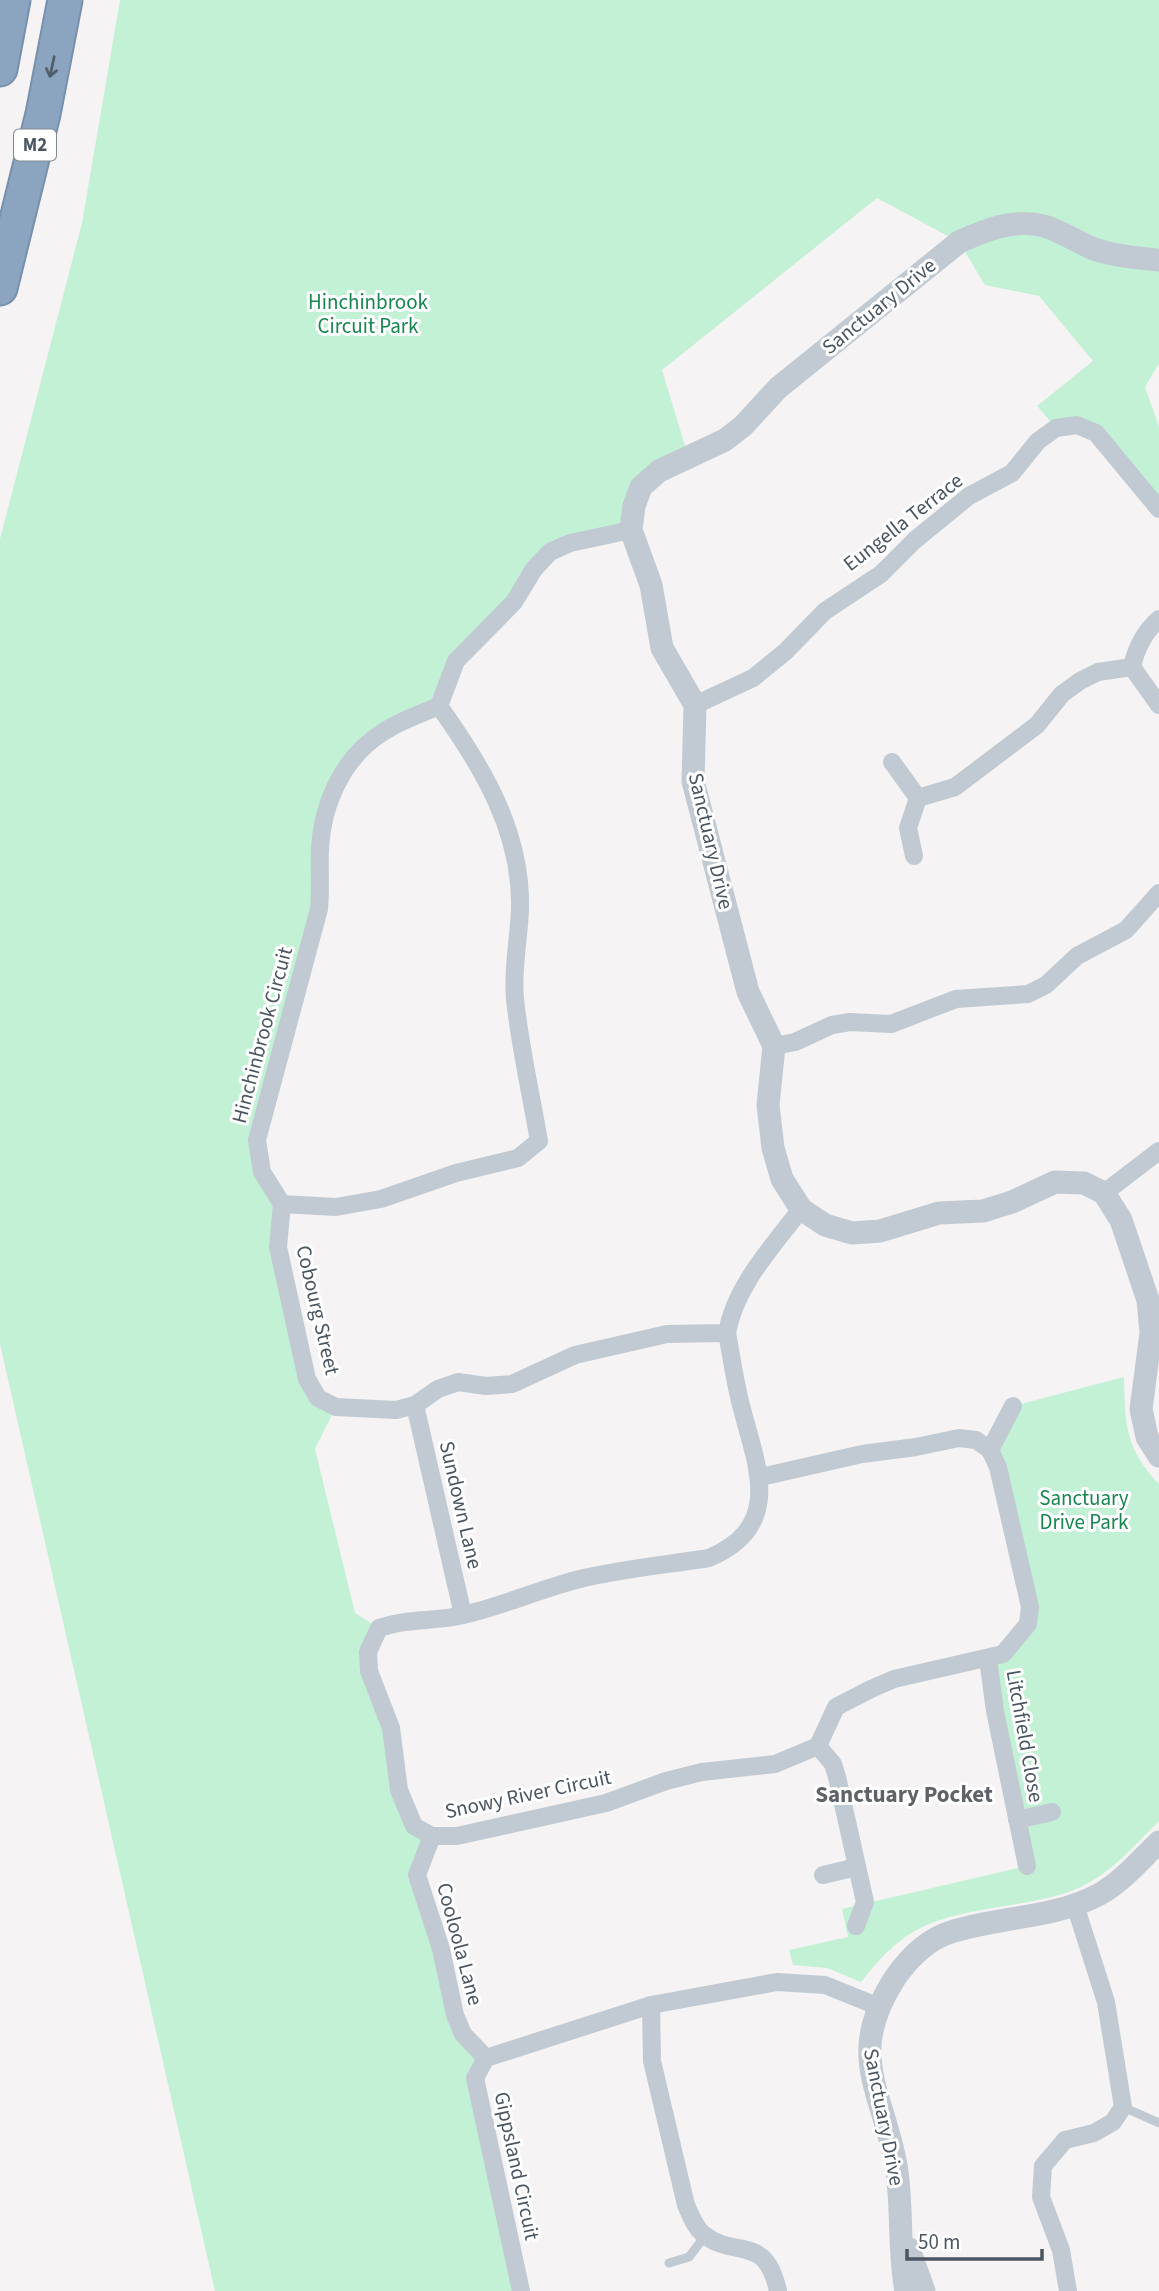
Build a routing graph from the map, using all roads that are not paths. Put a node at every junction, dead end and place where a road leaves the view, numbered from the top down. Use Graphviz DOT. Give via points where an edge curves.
graph roads {
  1 [pos="13,0"];
  2 [pos="65,0"];
  3 [pos="0,69"];
  4 [pos="1159,260"];
  5 [pos="0,288"];
  6 [pos="1159,509"];
  7 [pos="631,530"];
  8 [pos="1159,619"];
  9 [pos="1132,667"];
  10 [pos="695,705"];
  11 [pos="1159,705"];
  12 [pos="439,706"];
  13 [pos="892,762"];
  14 [pos="918,798"];
  15 [pos="914,856"];
  16 [pos="1159,893"];
  17 [pos="774,1046"];
  18 [pos="1159,1151"];
  19 [pos="1104,1193"];
  20 [pos="282,1204"];
  21 [pos="801,1209"];
  22 [pos="727,1333"];
  23 [pos="415,1405"];
  24 [pos="1013,1406"];
  25 [pos="990,1450"];
  26 [pos="1159,1456"];
  27 [pos="761,1477"];
  28 [pos="463,1615"];
  29 [pos="988,1659"];
  30 [pos="818,1746"];
  31 [pos="1052,1811"];
  32 [pos="1017,1820"];
  33 [pos="432,1836"];
  34 [pos="1159,1842"];
  35 [pos="1027,1866"];
  36 [pos="858,1867"];
  37 [pos="823,1875"];
  38 [pos="1075,1905"];
  39 [pos="856,1926"];
  40 [pos="651,2005"];
  41 [pos="877,2006"];
  42 [pos="486,2058"];
  43 [pos="1124,2107"];
  44 [pos="1159,2123"];
  45 [pos="903,2233"];
  46 [pos="705,2236"];
  47 [pos="669,2263"];
  48 [pos="521,2291"];
  49 [pos="778,2291"];
  50 [pos="906,2291"];
  51 [pos="923,2291"];
  52 [pos="1068,2291"];
  1 -- 3 [label="highway"];
  2 -- 5 [label="highway, M2, one-way" via="40,127"];
  4 -- 7 [label="street, Sanctuary Drive" via="1095,249 1043,226 1013,225 959,242 778,388 743,426 659,471 642,487"];
  6 -- 10 [label="street, Eungella Terrace" via="1096,433 1077,425 1056,428 1038,441 1012,472 969,496 881,574 825,611 753,678"];
  7 -- 10 [label="street" via="651,585 662,648"];
  7 -- 12 [label="street" via="550,552 499,620 456,661"];
  8 -- 9 [label="street" via="1136,649"];
  9 -- 11 [label="street"];
  9 -- 14 [label="street" via="1098,672 1080,681 1062,694 1037,725 955,787"];
  10 -- 17 [label="street, Sanctuary Drive" via="693,781 748,992"];
  12 -- 20 [label="street, Hinchinbrook Circuit" via="385,730 359,750 341,774 326,815 319,909 257,1140 262,1172"];
  12 -- 20 [label="street" via="475,757 497,798 508,833 519,889 515,999 539,1141 518,1158 381,1199 336,1207"];
  13 -- 14 [label="street"];
  14 -- 15 [label="street" via="908,828"];
  16 -- 17 [label="street" via="1126,930 1077,956 1046,985 1028,994 956,999 891,1024 841,1024"];
  17 -- 21 [label="street" via="768,1105 773,1148 782,1179"];
  18 -- 19 [label="street"];
  19 -- 21 [label="street" via="1084,1183 1055,1182 983,1210 939,1213 880,1231 852,1233 825,1225"];
  19 -- 26 [label="street" via="1121,1220 1148,1300 1151,1333 1141,1409 1147,1437"];
  20 -- 23 [label="street, Cobourg Street" via="278,1247 307,1379 318,1398 336,1408 396,1410"];
  21 -- 22 [label="street" via="736,1302"];
  22 -- 23 [label="street, Cobourg Street" via="667,1334 601,1349 575,1355 512,1384 458,1382"];
  22 -- 27 [label="street, Snowy River Circuit"];
  23 -- 28 [label="street, Sundown Lane"];
  24 -- 25 [label="street"];
  25 -- 27 [label="street" via="976,1440 959,1438"];
  25 -- 29 [label="street" via="998,1467 1030,1606 1023,1634 1003,1654"];
  27 -- 28 [label="street, Snowy River Circuit" via="759,1503 747,1532 728,1550 709,1558 572,1581"];
  28 -- 33 [label="street, Snowy River Circuit" via="393,1623 379,1629 368,1652 369,1671 394,1739 399,1790 414,1826"];
  29 -- 30 [label="street" via="894,1679 871,1689 836,1707"];
  29 -- 32 [label="street, Litchfield Close"];
  30 -- 33 [label="street, Snowy River Circuit" via="775,1764 702,1772 606,1803 457,1836"];
  30 -- 36 [label="street" via="838,1777"];
  31 -- 32 [label="street, Litchfield Close"];
  32 -- 35 [label="street, Litchfield Close"];
  33 -- 42 [label="street, Cooloola Lane" via="417,1875 441,1949 454,2015 463,2034"];
  34 -- 38 [label="street, Sanctuary Drive" via="1124,1877"];
  36 -- 37 [label="street"];
  36 -- 39 [label="street" via="865,1902"];
  38 -- 41 [label="street, Sanctuary Drive" via="951,1932 929,1942 900,1971"];
  38 -- 43 [label="street" via="1106,2003"];
  40 -- 41 [label="street" via="777,1982 825,1985"];
  40 -- 42 [label="street"];
  40 -- 46 [label="street" via="652,2061 686,2205"];
  41 -- 45 [label="street, Sanctuary Drive" via="869,2042 870,2065 895,2163"];
  42 -- 48 [label="street, Gippsland Circuit" via="475,2078"];
  43 -- 44 [label="lane"];
  43 -- 52 [label="street" via="1113,2122 1065,2140 1043,2166 1041,2197 1061,2250"];
  45 -- 50 [label="street, Sanctuary Drive"];
  45 -- 51 [label="street, Sanctuary Drive"];
  46 -- 47 [label="lane" via="689,2257"];
  46 -- 49 [label="street" via="751,2249 766,2261"];
}
